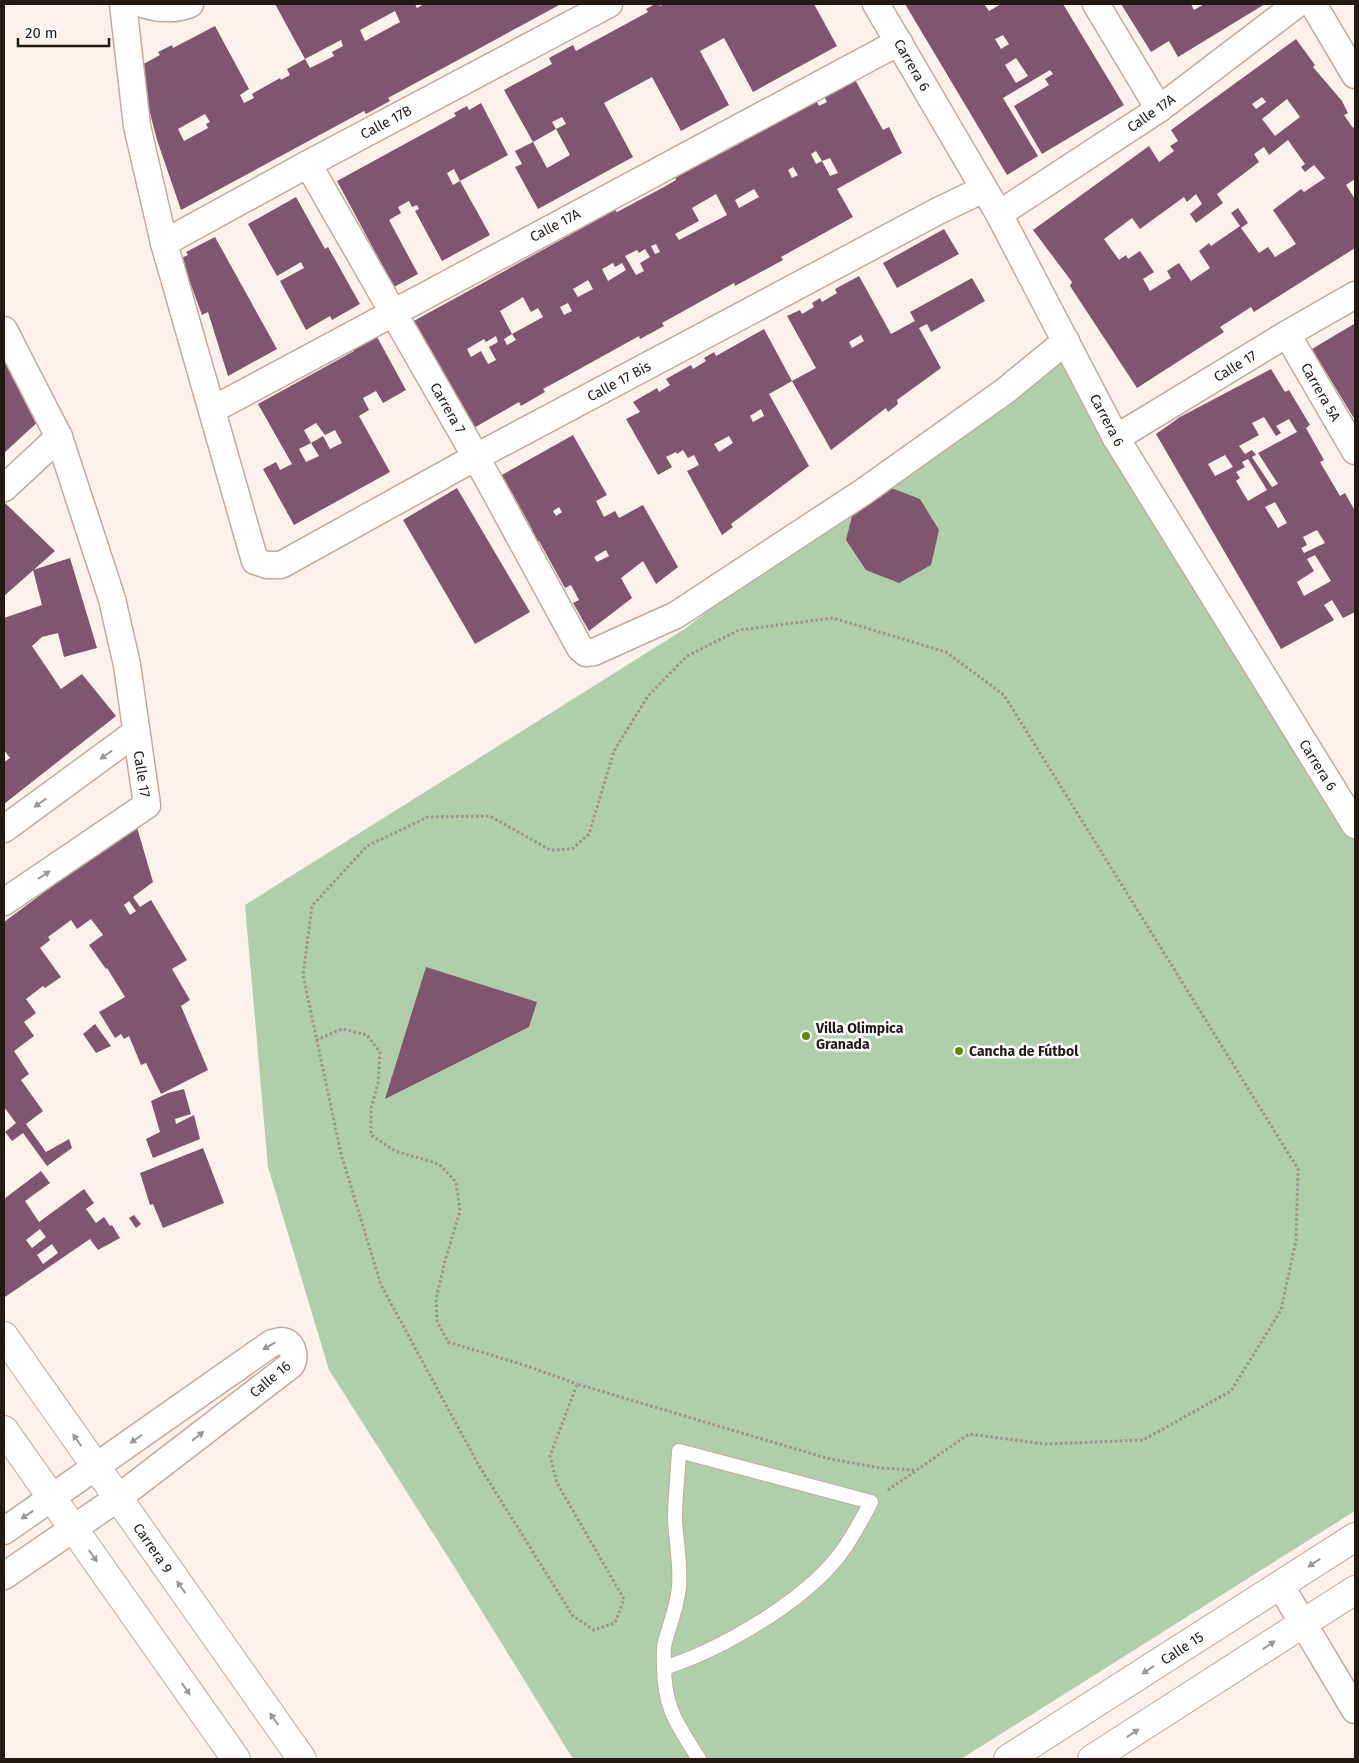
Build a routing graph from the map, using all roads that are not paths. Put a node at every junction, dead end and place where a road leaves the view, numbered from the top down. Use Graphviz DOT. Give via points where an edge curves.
graph roads {
  1 [pos="123,4"];
  2 [pos="143,4"];
  3 [pos="190,4"];
  4 [pos="609,4"];
  5 [pos="876,4"];
  6 [pos="1096,4"];
  7 [pos="1297,4"];
  8 [pos="1313,4"];
  9 [pos="900,42"];
  10 [pos="1355,75"];
  11 [pos="1159,109"];
  12 [pos="308,164"];
  13 [pos="984,189"];
  14 [pos="999,214"];
  15 [pos="164,243"];
  16 [pos="1355,295"];
  17 [pos="393,312"];
  18 [pos="4,330"];
  19 [pos="1287,334"];
  20 [pos="1066,341"];
  21 [pos="212,410"];
  22 [pos="59,437"];
  23 [pos="1116,438"];
  24 [pos="1355,451"];
  25 [pos="476,457"];
  26 [pos="4,488"];
  27 [pos="135,733"];
  28 [pos="1355,825"];
  29 [pos="4,830"];
  30 [pos="4,902"];
  31 [pos="4,1336"];
  32 [pos="4,1430"];
  33 [pos="96,1467"];
  34 [pos="52,1498"];
  35 [pos="118,1498"];
  36 [pos="73,1529"];
  37 [pos="4,1531"];
  38 [pos="1355,1537"];
  39 [pos="4,1576"];
  40 [pos="1280,1586"];
  41 [pos="1355,1590"];
  42 [pos="1303,1624"];
  43 [pos="664,1668"];
  44 [pos="1355,1710"];
  45 [pos="236,1759"];
  46 [pos="302,1759"];
  47 [pos="699,1759"];
  48 [pos="1008,1759"];
  49 [pos="1092,1759"];
  1 -- 15 [label="street" via="137,126"];
  2 -- 3 [label="street" via="154,8"];
  4 -- 12 [label="street, Calle 17B"];
  5 -- 9 [label="street, Carrera 6"];
  6 -- 11 [label="street"];
  7 -- 11 [label="street, Calle 17A"];
  8 -- 10 [label="street"];
  9 -- 13 [label="street, Carrera 6"];
  9 -- 17 [label="street, Calle 17A"];
  11 -- 14 [label="street, Calle 17A"];
  12 -- 15 [label="street, Calle 17B"];
  12 -- 17 [label="street, Carrera 7"];
  13 -- 14 [label="street, Carrera 6"];
  13 -- 25 [label="street, Calle 17 Bis"];
  14 -- 20 [label="street, Carrera 6"];
  15 -- 21 [label="street"];
  16 -- 19 [label="street, Calle 17"];
  17 -- 21 [label="street, Calle 17A"];
  17 -- 25 [label="street, Carrera 7"];
  18 -- 22 [label="street"];
  19 -- 23 [label="street, Calle 17"];
  19 -- 24 [label="street, Carrera 5A"];
  20 -- 23 [label="street, Carrera 6"];
  20 -- 25 [label="street, Carrera 7" via="1006,391 879,481 676,615 594,652 586,653 580,648"];
  21 -- 25 [label="street, Calle 17 Bis" via="255,561 267,565 281,565"];
  22 -- 26 [label="street"];
  22 -- 27 [label="street" via="112,599 127,665"];
  23 -- 28 [label="street, Carrera 6"];
  27 -- 29 [label="street, Calle 17, one-way"];
  30 -- 27 [label="street, Calle 17, one-way" via="147,805"];
  33 -- 31 [label="street, Carrera 9, one-way"];
  32 -- 34 [label="street"];
  33 -- 34 [label="street, Calle 16"];
  33 -- 35 [label="street, Carrera 9"];
  35 -- 33 [label="street, Calle 16, one-way" via="291,1365 294,1356 290,1346 282,1341 272,1343"];
  34 -- 36 [label="street"];
  34 -- 37 [label="street, Calle 16, one-way"];
  35 -- 36 [label="street, Calle 16"];
  46 -- 35 [label="street, Carrera 9, one-way"];
  36 -- 39 [label="street, Calle 16"];
  36 -- 45 [label="street, one-way"];
  38 -- 40 [label="street, Calle 15, one-way"];
  40 -- 42 [label="street"];
  40 -- 48 [label="street, Calle 15, one-way"];
  41 -- 42 [label="street"];
  42 -- 44 [label="street"];
  49 -- 42 [label="street, one-way"];
  43 -- 43 [label="lane" via="712,1649 794,1599 838,1557 871,1502 679,1451 675,1498 679,1587 664,1644"];
  43 -- 47 [label="lane" via="665,1689 673,1717"];
}
